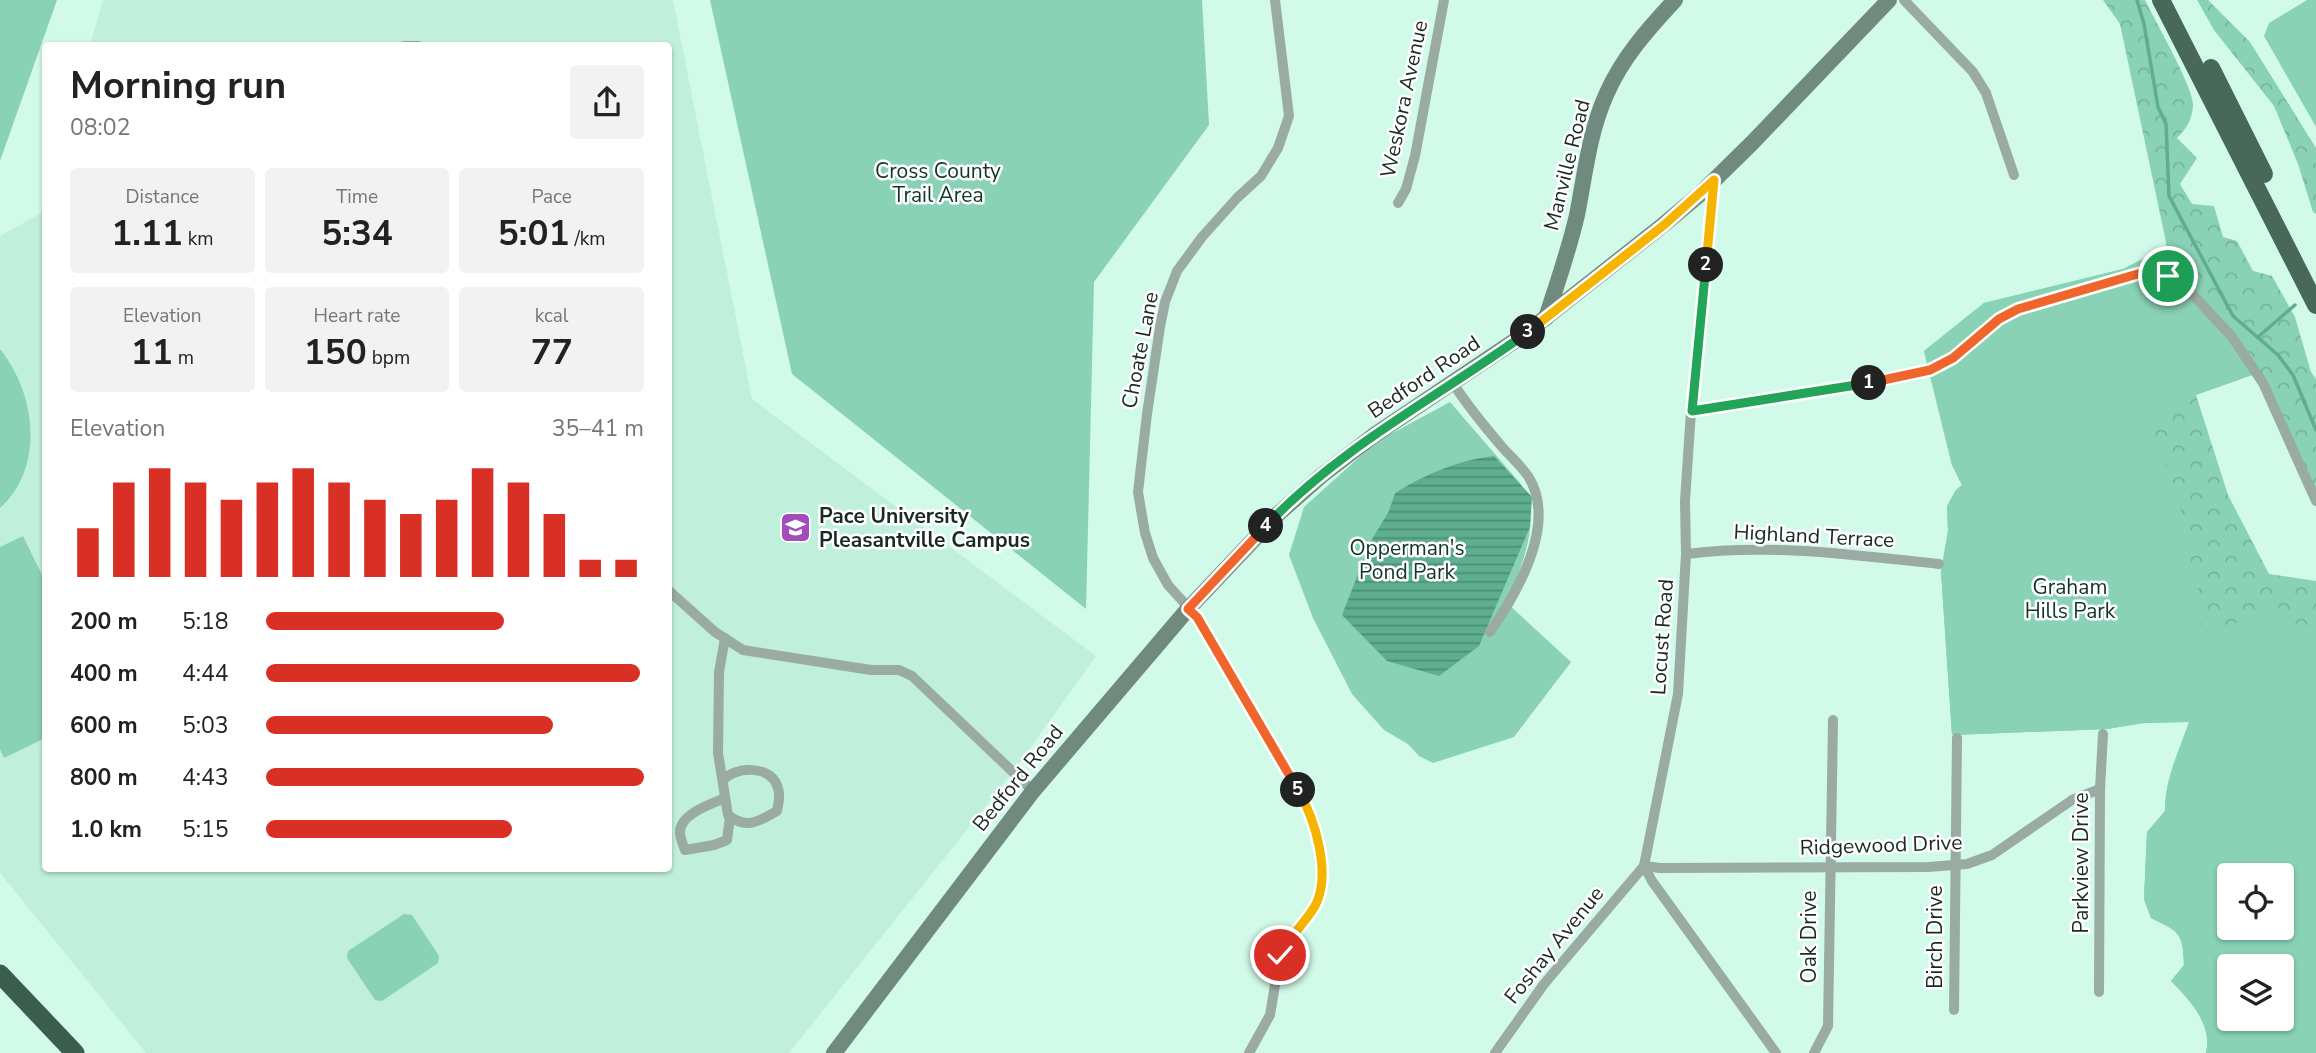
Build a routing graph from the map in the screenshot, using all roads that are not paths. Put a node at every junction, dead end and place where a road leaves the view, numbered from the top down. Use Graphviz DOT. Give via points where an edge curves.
graph roads {
  1 [pos="1275,0"];
  2 [pos="1444,0"];
  3 [pos="1675,0"];
  4 [pos="1889,0"];
  5 [pos="1904,0"];
  6 [pos="2161,0"];
  7 [pos="2176,3"];
  8 [pos="2014,175"];
  9 [pos="1714,180"];
  10 [pos="1398,204"];
  11 [pos="2316,279"];
  12 [pos="2316,306"];
  13 [pos="1546,318"];
  14 [pos="1453,383"];
  15 [pos="1692,411"];
  16 [pos="2316,501"];
  17 [pos="1686,554"];
  18 [pos="1939,564"];
  19 [pos="672,594"];
  20 [pos="1188,609"];
  21 [pos="1490,632"];
  22 [pos="725,638"];
  23 [pos="1833,720"];
  24 [pos="2103,734"];
  25 [pos="1957,738"];
  26 [pos="723,780"];
  27 [pos="2100,789"];
  28 [pos="1033,791"];
  29 [pos="725,798"];
  30 [pos="730,817"];
  31 [pos="1954,865"];
  32 [pos="1644,866"];
  33 [pos="1829,867"];
  34 [pos="0,974"];
  35 [pos="2099,992"];
  36 [pos="1954,1010"];
  37 [pos="1505,1038"];
  38 [pos="75,1053"];
  39 [pos="834,1053"];
  40 [pos="1249,1053"];
  41 [pos="1495,1053"];
  42 [pos="1507,1053"];
  43 [pos="1776,1053"];
  44 [pos="1814,1053"];
  1 -- 20 [label="street, Choate Lane" via="1289,116 1278,148 1261,176 1202,237 1177,271 1165,302 1147,414 1138,492 1144,533 1168,585"];
  2 -- 10 [label="street, Weskora Avenue" via="1415,156"];
  3 -- 13 [label="main road, Manville Road" via="1635,45 1606,94 1592,136 1569,248"];
  4 -- 9 [label="main road, Bedford Road"];
  5 -- 8 [label="street" via="1973,72 1986,93"];
  6 -- 12 [label="highway"];
  7 -- 11 [label="highway"];
  9 -- 13 [label="main road, Bedford Road"];
  9 -- 15 [label="street, Locust Road"];
  13 -- 14 [label="main road, Bedford Road"];
  14 -- 20 [label="main road, Bedford Road" via="1321,476 1278,514"];
  14 -- 21 [label="street" via="1470,410 1529,477 1538,502 1538,521 1523,575"];
  15 -- 16 [label="street" via="1930,370 2018,309 2154,272 2182,283 2232,337 2263,383"];
  15 -- 17 [label="street, Locust Road"];
  17 -- 18 [label="street, Highland Terrace" via="1719,549 1810,551"];
  17 -- 32 [label="street, Locust Road" via="1677,702"];
  19 -- 22 [label="street"];
  20 -- 28 [label="main road, Bedford Road"];
  20 -- 40 [label="street, Choate Lane" via="1197,617 1304,799 1319,848 1318,899 1280,955 1270,1015"];
  22 -- 26 [label="street" via="719,672 718,752"];
  22 -- 28 [label="street" via="743,650 871,670 899,670 912,676"];
  23 -- 33 [label="street, Oak Drive"];
  24 -- 27 [label="street, Parkview Drive"];
  25 -- 31 [label="street, Birch Drive"];
  26 -- 29 [label="street"];
  26 -- 30 [label="street" via="729,773 747,769 765,773 776,782 780,796 777,811 752,823"];
  27 -- 31 [label="street, Ridgewood Drive" via="2072,800 1992,855"];
  27 -- 35 [label="street, Parkview Drive"];
  28 -- 39 [label="main road, Bedford Road"];
  29 -- 30 [label="street"];
  29 -- 30 [label="street" via="683,821 680,832 685,849 727,840"];
  31 -- 33 [label="street, Ridgewood Drive"];
  31 -- 36 [label="street, Birch Drive"];
  32 -- 33 [label="street, Ridgewood Drive"];
  32 -- 37 [label="street, Foshay Avenue" via="1544,984"];
  32 -- 43 [label="street"];
  33 -- 44 [label="street, Oak Drive" via="1828,1026"];
  34 -- 38 [label="highway"];
  37 -- 41 [label="street, Foshay Avenue"];
  37 -- 42 [label="street"];
}
